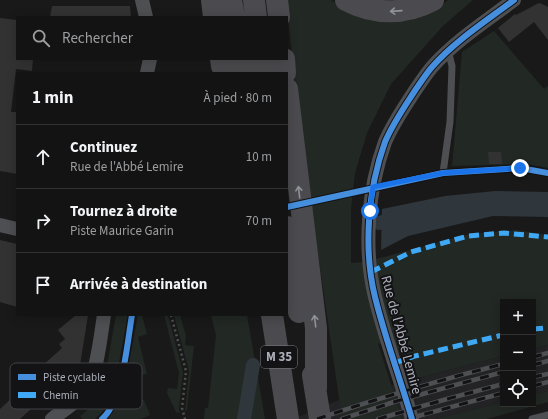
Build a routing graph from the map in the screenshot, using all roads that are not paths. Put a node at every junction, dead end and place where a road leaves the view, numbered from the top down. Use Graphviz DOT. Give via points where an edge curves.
graph roads {
  1 [pos="142,0"];
  2 [pos="212,0"];
  3 [pos="232,0"];
  4 [pos="254,0"];
  5 [pos="277,0"];
  6 [pos="346,0"];
  7 [pos="433,0"];
  8 [pos="514,0"];
  9 [pos="146,16"];
  10 [pos="214,16"];
  11 [pos="234,16"];
  12 [pos="256,16"];
  13 [pos="279,16"];
  14 [pos="448,50"];
  15 [pos="150,60"];
  16 [pos="284,60"];
  17 [pos="239,64"];
  18 [pos="147,72"];
  19 [pos="261,72"];
  20 [pos="285,72"];
  21 [pos="288,97"];
  22 [pos="443,173"];
  23 [pos="0,225"];
  24 [pos="16,229"];
  25 [pos="288,234"];
  26 [pos="104,316"];
  27 [pos="272,316"];
  28 [pos="95,363"];
  29 [pos="316,390"];
  30 [pos="64,409"];
  31 [pos="287,409"];
  32 [pos="548,415"];
  33 [pos="52,419"];
  34 [pos="320,419"];
  35 [pos="412,419"];
  36 [pos="532,419"];
  1 -- 9 [label="street"];
  2 -- 10 [label="highway"];
  3 -- 11 [label="highway"];
  4 -- 12 [label="highway"];
  5 -- 13 [label="highway"];
  7 -- 6 [label="highway, one-way" via="406,11 386,12"];
  8 -- 14 [label="street, Rue de l'Abbé Lemire"];
  14 -- 22 [label="lane" via="452,66 450,122"];
  14 -- 35 [label="street, Rue de l'Abbé Lemire" via="431,68 403,108 386,141 374,180 370,211 368,235 375,296"];
  15 -- 18 [label="street"];
  16 -- 20 [label="highway"];
  17 -- 19 [label="highway"];
  29 -- 21 [label="highway, one-way" via="316,328"];
  23 -- 24 [label="street"];
  25 -- 29 [label="highway, M 35" via="302,330"];
  26 -- 28 [label="street"];
  27 -- 31 [label="highway, M 35"];
  29 -- 34 [label="highway, M 35"];
  30 -- 33 [label="street"];
  32 -- 36 [label="lane"];
}
